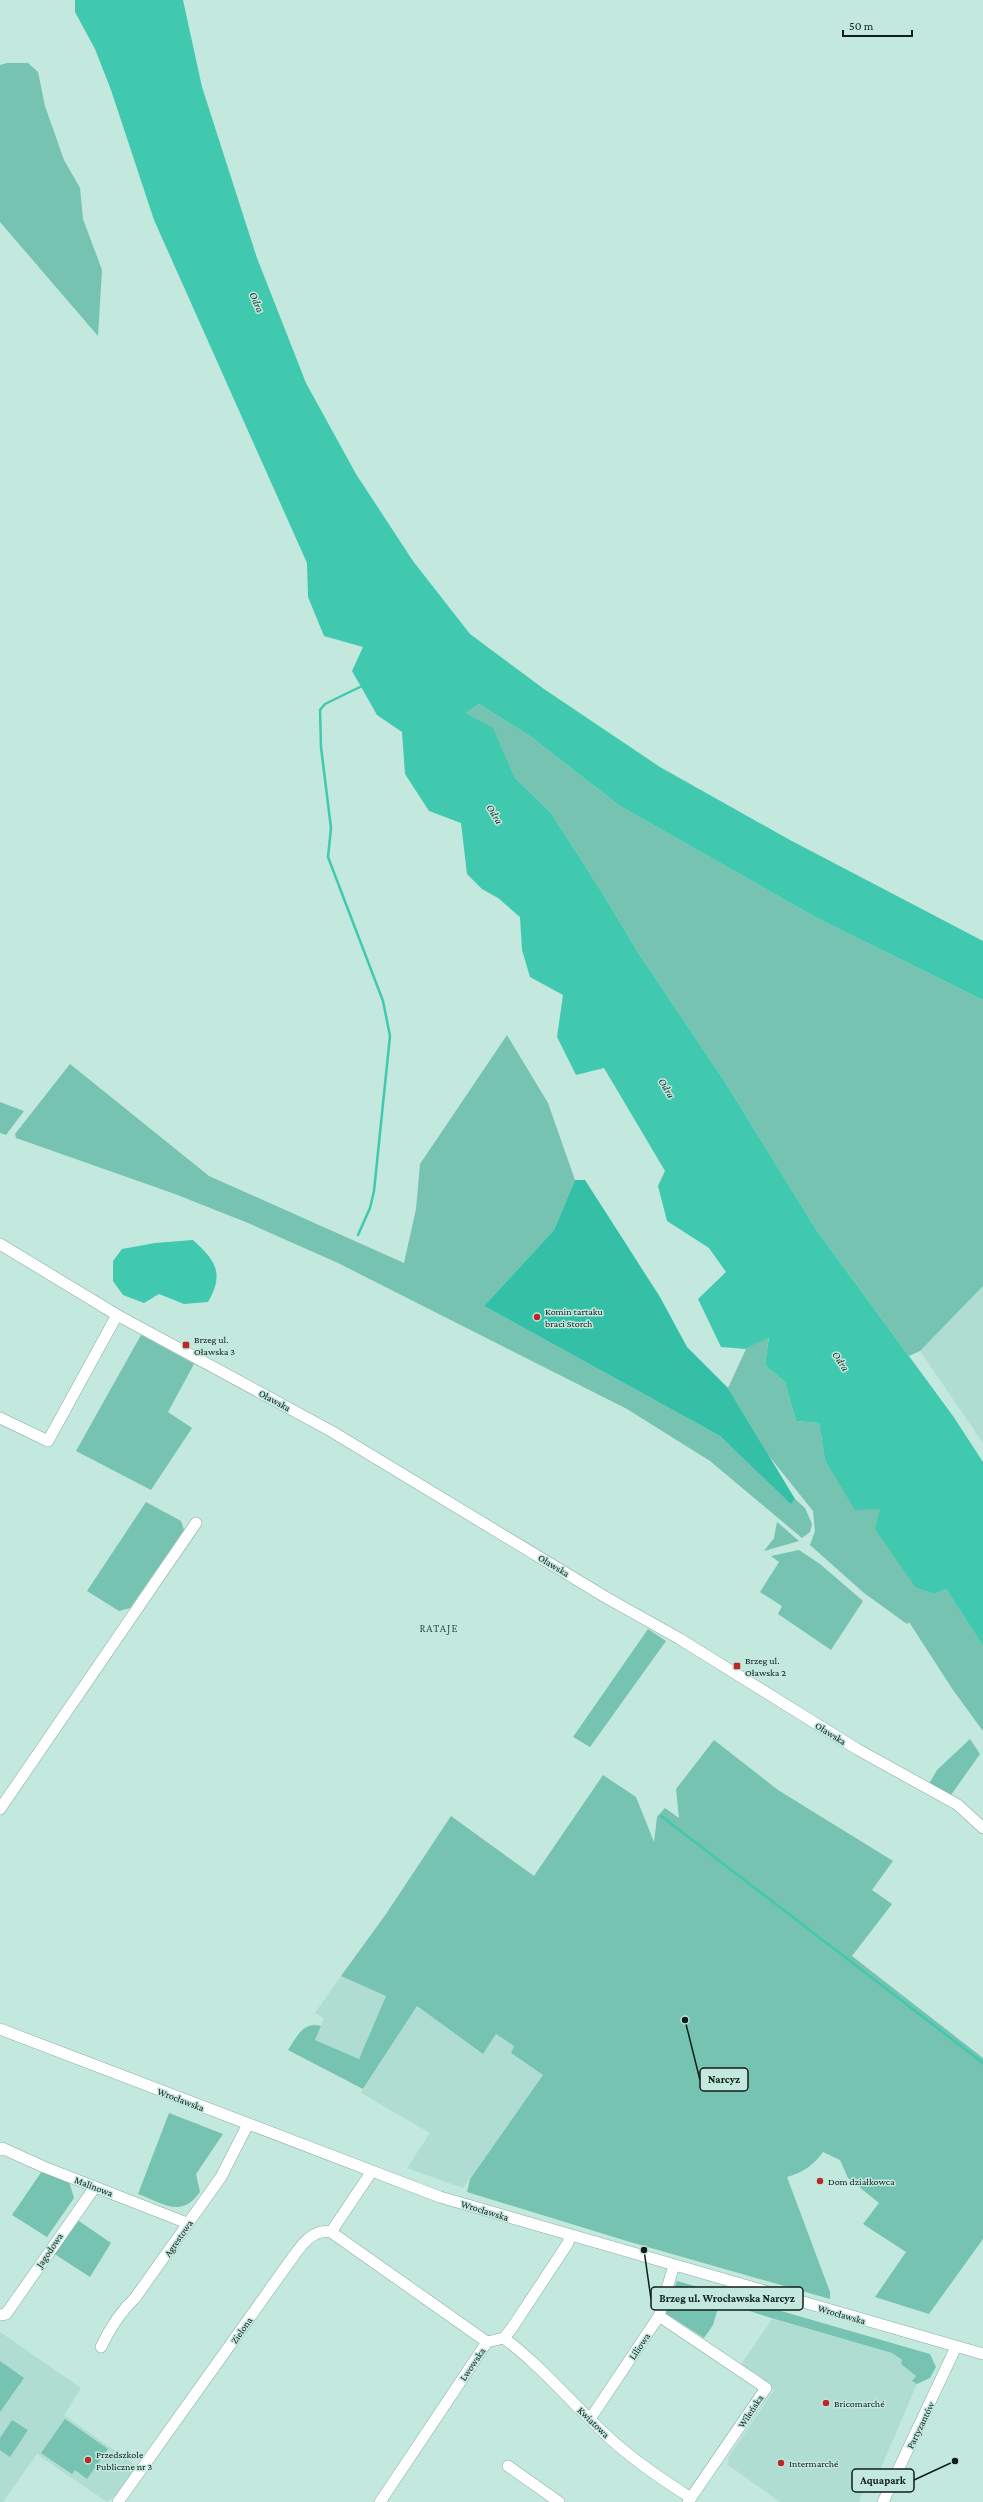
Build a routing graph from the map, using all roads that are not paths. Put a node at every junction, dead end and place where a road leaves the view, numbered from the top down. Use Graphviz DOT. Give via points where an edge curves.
graph roads {
  1 [pos="0,1244"];
  2 [pos="117,1315"];
  3 [pos="0,1418"];
  4 [pos="196,1523"];
  5 [pos="0,1809"];
  6 [pos="983,1828"];
  7 [pos="0,2029"];
  8 [pos="248,2124"];
  9 [pos="1,2149"];
  10 [pos="372,2171"];
  11 [pos="94,2187"];
  12 [pos="187,2223"];
  13 [pos="331,2232"];
  14 [pos="570,2235"];
  15 [pos="674,2265"];
  16 [pos="3,2315"];
  17 [pos="659,2316"];
  18 [pos="504,2338"];
  19 [pos="487,2342"];
  20 [pos="101,2347"];
  21 [pos="956,2347"];
  22 [pos="983,2354"];
  23 [pos="590,2419"];
  24 [pos="508,2466"];
  25 [pos="690,2500"];
  26 [pos="123,2501"];
  27 [pos="380,2502"];
  28 [pos="559,2502"];
  29 [pos="883,2502"];
  1 -- 2 [label="street, Oławska"];
  2 -- 3 [label="street" via="48,1441"];
  2 -- 6 [label="street, Oławska" via="330,1430 607,1598 680,1639 857,1749 958,1805"];
  4 -- 5 [label="street"];
  7 -- 8 [label="street, Wrocławska"];
  8 -- 10 [label="street, Wrocławska"];
  8 -- 12 [label="street, Agrestowa" via="221,2177"];
  9 -- 11 [label="street, Malinowa"];
  10 -- 13 [label="street"];
  10 -- 14 [label="street, Wrocławska" via="440,2197"];
  11 -- 12 [label="street, Malinowa"];
  11 -- 16 [label="street, Jagodowa"];
  12 -- 20 [label="street, Agrestowa" via="135,2298 120,2314"];
  13 -- 19 [label="street"];
  13 -- 26 [label="street, Zielona" via="318,2233 303,2244"];
  14 -- 15 [label="street, Wrocławska"];
  14 -- 18 [label="street" via="568,2244"];
  15 -- 17 [label="street, Liliowa"];
  15 -- 21 [label="street, Wrocławska"];
  17 -- 23 [label="street, Liliowa"];
  17 -- 25 [label="street, Wileńska" via="766,2388"];
  18 -- 19 [label="street, Lwowska"];
  18 -- 23 [label="street, Kwiatowa" via="539,2366"];
  19 -- 27 [label="street, Lwowska"];
  21 -- 22 [label="street, Wrocławska"];
  21 -- 29 [label="street, Partyzantów"];
  23 -- 25 [label="street, Kwiatowa" via="626,2453"];
  24 -- 28 [label="street"];
}
